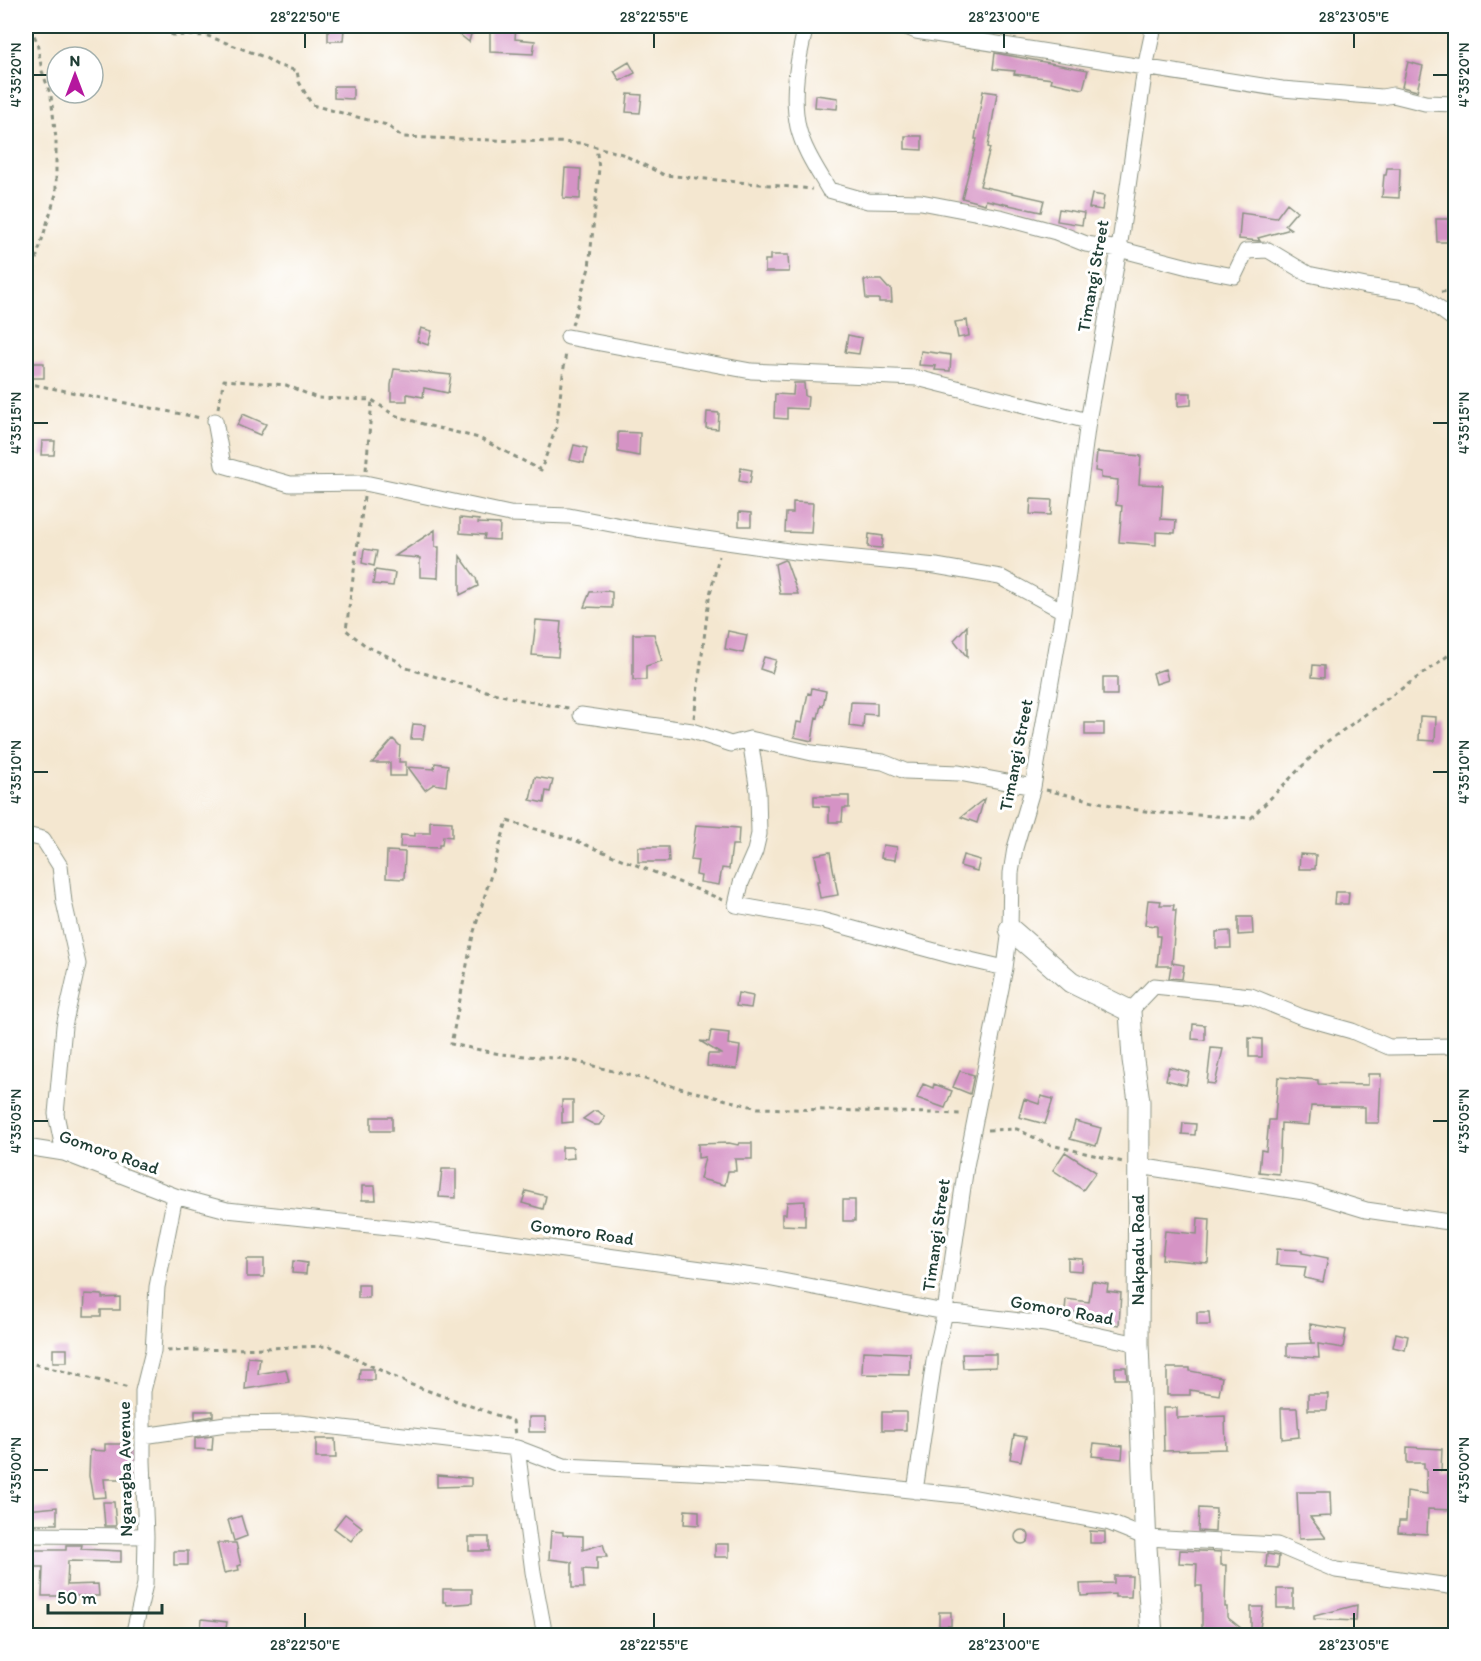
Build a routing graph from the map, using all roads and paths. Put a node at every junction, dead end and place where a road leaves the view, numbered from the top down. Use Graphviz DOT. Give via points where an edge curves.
graph roads {
  1 [pos="30,26"];
  2 [pos="155,26"];
  3 [pos="806,26"];
  4 [pos="904,26"];
  5 [pos="1154,26"];
  6 [pos="1145,68"];
  7 [pos="1455,104"];
  8 [pos="596,147"];
  9 [pos="829,190"];
  10 [pos="1119,249"];
  11 [pos="26,303"];
  12 [pos="1455,321"];
  13 [pos="568,337"];
  14 [pos="26,383"];
  15 [pos="372,400"];
  16 [pos="215,421"];
  17 [pos="1088,421"];
  18 [pos="365,483"];
  19 [pos="722,541"];
  20 [pos="1063,611"];
  21 [pos="1455,650"];
  22 [pos="581,715"];
  23 [pos="692,731"];
  24 [pos="750,739"];
  25 [pos="1033,787"];
  26 [pos="26,835"];
  27 [pos="736,905"];
  28 [pos="1010,928"];
  29 [pos="1005,968"];
  30 [pos="1130,1011"];
  31 [pos="1455,1046"];
  32 [pos="974,1123"];
  33 [pos="26,1147"];
  34 [pos="64,1153"];
  35 [pos="1139,1166"];
  36 [pos="175,1196"];
  37 [pos="1455,1223"];
  38 [pos="945,1312"];
  39 [pos="1138,1344"];
  40 [pos="153,1352"];
  41 [pos="26,1362"];
  42 [pos="143,1391"];
  43 [pos="143,1436"];
  44 [pos="517,1448"];
  45 [pos="915,1491"];
  46 [pos="26,1535"];
  47 [pos="146,1536"];
  48 [pos="1147,1538"];
  49 [pos="1455,1587"];
  50 [pos="133,1635"];
  51 [pos="545,1635"];
  52 [pos="1152,1635"];
  1 -- 11 [label="path" via="51,96 56,194"];
  2 -- 8 [label="path" via="172,35 208,36 297,70 312,105 387,125 402,137 582,143"];
  3 -- 9 [label="street" via="795,101 798,129"];
  4 -- 6 [label="street"];
  5 -- 6 [label="street, Timangi Street"];
  6 -- 7 [label="street" via="1282,89 1393,95 1425,103"];
  6 -- 10 [label="street, Timangi Street"];
  8 -- 9 [label="path" via="622,154 664,175"];
  8 -- 13 [label="path" via="599,168 589,268"];
  9 -- 10 [label="street" via="868,201 921,202 1000,217 1086,244"];
  10 -- 12 [label="street" via="1234,276 1245,251 1268,250 1308,274 1419,294"];
  10 -- 17 [label="street, Timangi Street"];
  13 -- 15 [label="path" via="556,428 541,470 479,438 394,415"];
  13 -- 17 [label="street" via="751,371 917,378"];
  14 -- 16 [label="path"];
  15 -- 16 [label="path" via="317,399 286,385 225,380"];
  15 -- 18 [label="path"];
  16 -- 18 [label="street" via="223,465 290,484"];
  17 -- 20 [label="street, Timangi Street"];
  18 -- 19 [label="street" via="510,514 569,516"];
  18 -- 22 [label="path" via="346,630 403,667 534,704 571,708"];
  19 -- 20 [label="street" via="1000,576"];
  19 -- 23 [label="path" via="709,599"];
  20 -- 25 [label="street, Timangi Street"];
  21 -- 25 [label="path" via="1325,743 1251,818 1159,813"];
  22 -- 23 [label="street"];
  23 -- 24 [label="street" via="731,744"];
  24 -- 25 [label="street" via="812,753 883,762 905,771 959,773"];
  24 -- 27 [label="street" via="759,834"];
  25 -- 28 [label="street, Timangi Street" via="1011,873"];
  26 -- 34 [label="street" via="43,839 60,866 78,964 64,1026 56,1114"];
  27 -- 29 [label="street" via="821,920"];
  27 -- 32 [label="path" via="574,840 507,821 473,935 450,1044 500,1054 566,1059 758,1108"];
  28 -- 29 [label="street, Timangi Street"];
  28 -- 30 [label="street" via="1071,982"];
  29 -- 32 [label="street, Timangi Street"];
  30 -- 31 [label="street" via="1154,986 1251,996 1389,1047"];
  30 -- 35 [label="street, Nakpadu Road" via="1139,1101"];
  32 -- 35 [label="path" via="1017,1130 1047,1144"];
  32 -- 38 [label="street, Timangi Street"];
  33 -- 34 [label="street, Gomoro Road"];
  34 -- 36 [label="street, Gomoro Road"];
  35 -- 37 [label="street" via="1310,1193 1366,1210"];
  35 -- 39 [label="street, Nakpadu Road"];
  36 -- 38 [label="street, Gomoro Road" via="227,1210 418,1230 755,1276"];
  36 -- 40 [label="street, Ngaragba Avenue" via="157,1287"];
  38 -- 39 [label="street, Gomoro Road" via="1045,1324"];
  38 -- 45 [label="street, Timangi Street"];
  39 -- 48 [label="street, Nakpadu Road"];
  40 -- 42 [label="street, Ngaragba Avenue"];
  40 -- 44 [label="path" via="330,1346 409,1384 513,1421"];
  41 -- 42 [label="path"];
  42 -- 43 [label="street, Ngaragba Avenue"];
  43 -- 44 [label="street" via="226,1424 300,1423"];
  43 -- 47 [label="street, Ngaragba Avenue"];
  44 -- 45 [label="street" via="564,1466 778,1476"];
  44 -- 51 [label="street"];
  45 -- 48 [label="street" via="966,1496 1110,1523"];
  46 -- 47 [label="street"];
  47 -- 50 [label="street, Ngaragba Avenue" via="145,1584"];
  48 -- 49 [label="street" via="1277,1545 1336,1570"];
  48 -- 52 [label="street, Nakpadu Road"];
}
